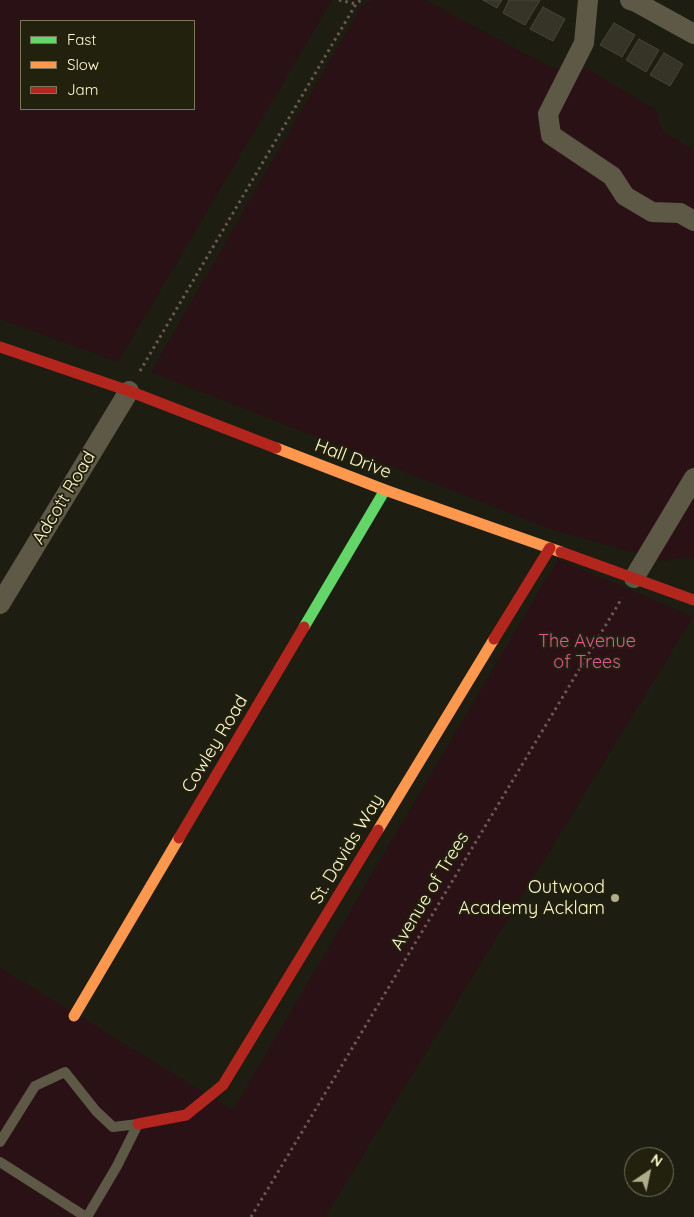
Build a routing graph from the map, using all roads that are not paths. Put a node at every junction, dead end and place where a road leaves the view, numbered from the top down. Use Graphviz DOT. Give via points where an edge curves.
graph roads {
  1 [pos="588,0"];
  2 [pos="630,0"];
  3 [pos="694,34"];
  4 [pos="694,220"];
  5 [pos="0,347"];
  6 [pos="129,391"];
  7 [pos="694,478"];
  8 [pos="385,490"];
  9 [pos="550,548"];
  10 [pos="634,578"];
  11 [pos="694,600"];
  12 [pos="0,604"];
  13 [pos="74,1016"];
  14 [pos="138,1124"];
  15 [pos="0,1142"];
  16 [pos="0,1162"];
  17 [pos="87,1217"];
  1 -- 4 [label="street" via="584,43 548,114 551,135 612,176 625,196 652,212 680,213"];
  2 -- 3 [label="street"];
  5 -- 6 [label="street, Hall Drive"];
  6 -- 8 [label="street, Hall Drive"];
  6 -- 12 [label="street, Adcott Road"];
  7 -- 10 [label="street"];
  8 -- 9 [label="street, Hall Drive"];
  8 -- 13 [label="street, Cowley Road"];
  9 -- 10 [label="street, Hall Drive"];
  9 -- 14 [label="street, St. Davids Way" via="224,1085 186,1115"];
  10 -- 11 [label="street, Hall Drive"];
  14 -- 15 [label="lane" via="114,1126 96,1111 65,1072 35,1086"];
  14 -- 17 [label="lane"];
  16 -- 17 [label="lane"];
}
